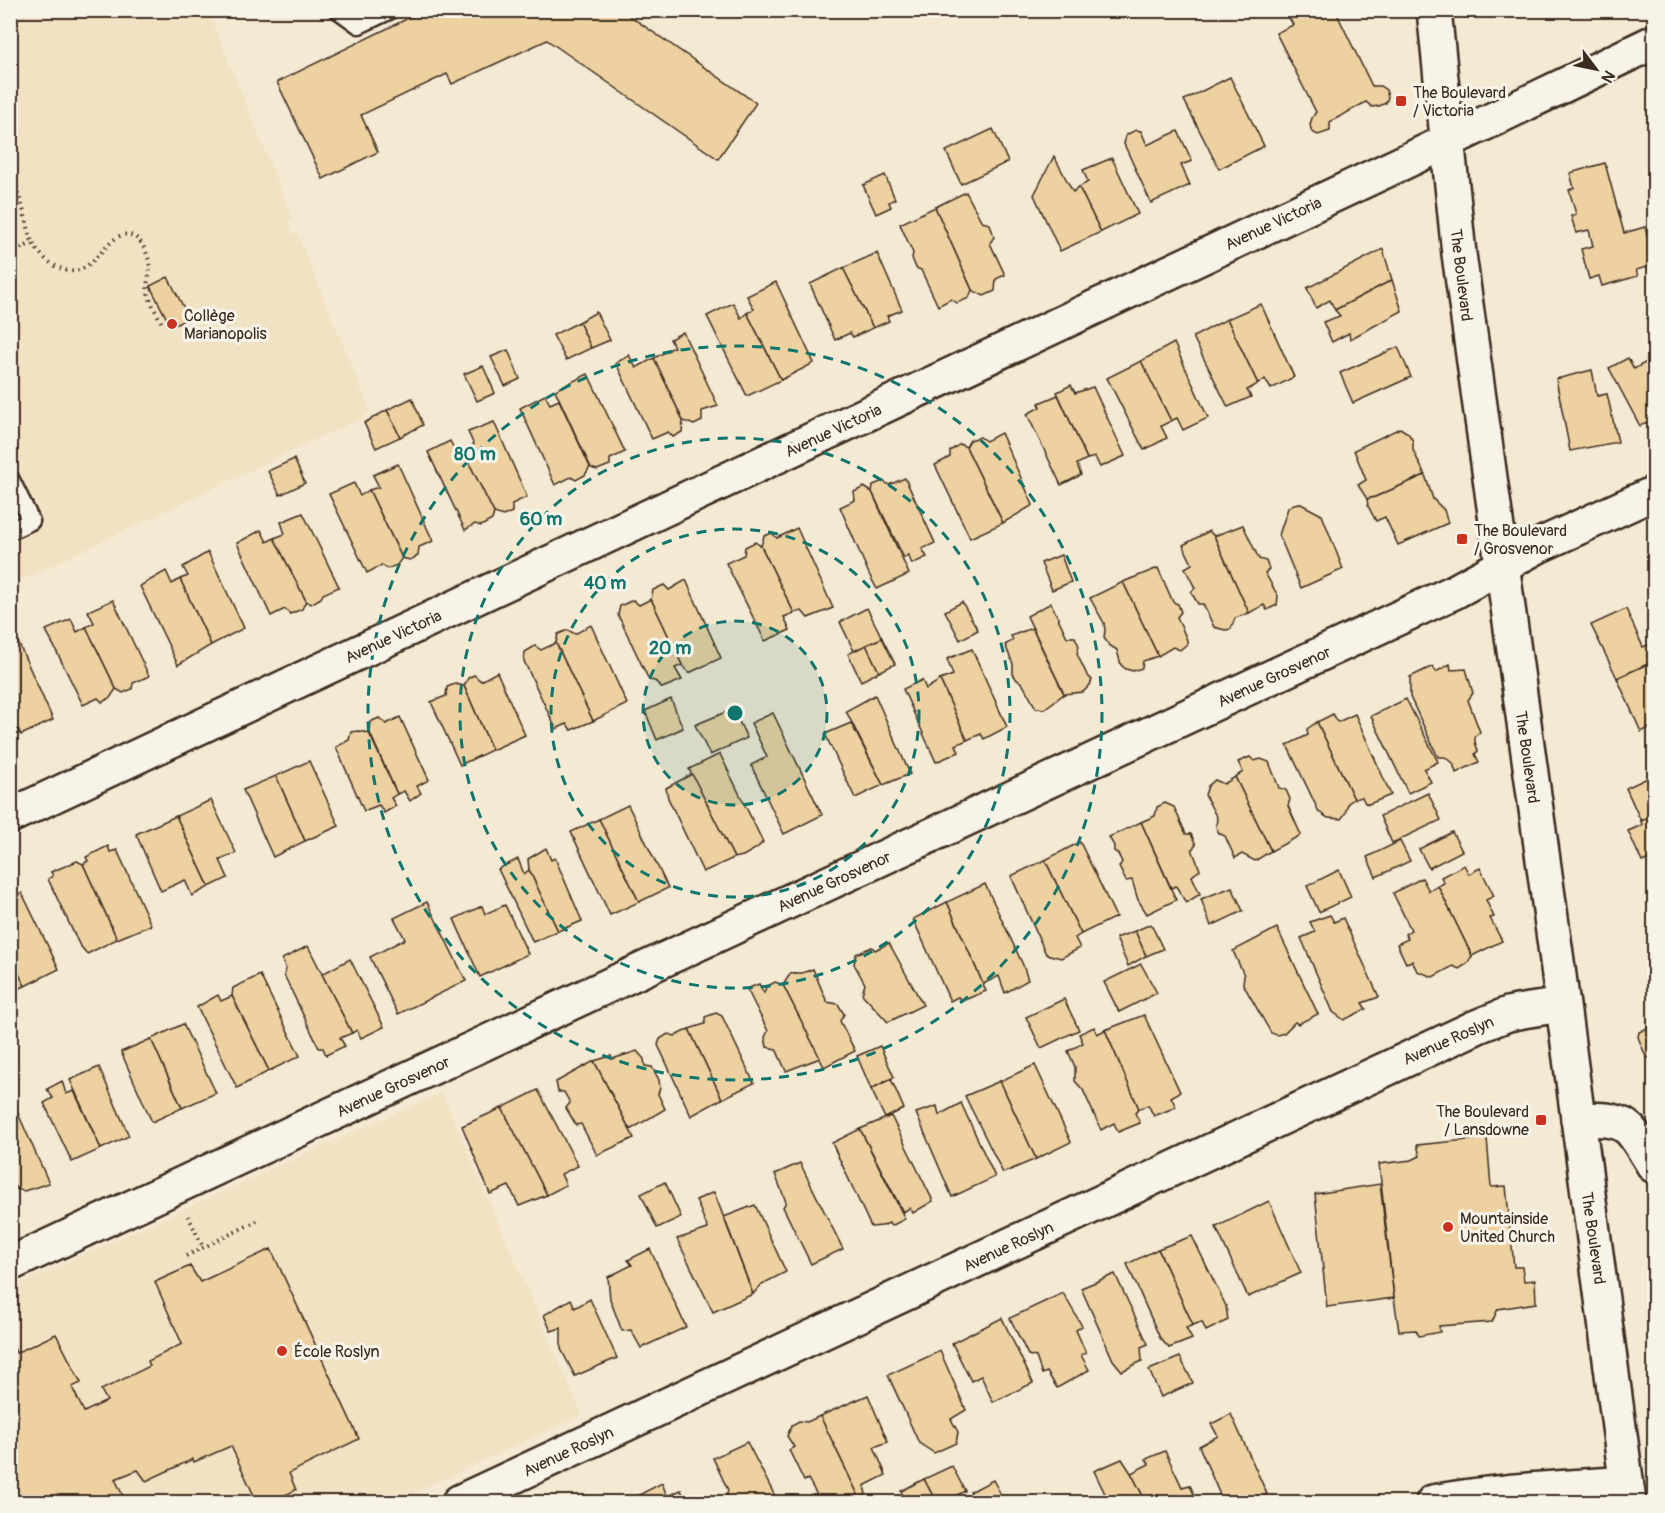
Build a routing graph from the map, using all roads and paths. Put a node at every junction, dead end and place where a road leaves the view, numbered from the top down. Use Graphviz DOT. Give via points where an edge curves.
graph roads {
  1 [pos="338,10"];
  2 [pos="391,10"];
  3 [pos="1434,10"];
  4 [pos="1654,42"];
  5 [pos="1447,141"];
  6 [pos="10,170"];
  7 [pos="32,243"];
  8 [pos="10,254"];
  9 [pos="163,326"];
  10 [pos="10,478"];
  11 [pos="1654,493"];
  12 [pos="10,531"];
  13 [pos="1502,567"];
  14 [pos="10,816"];
  15 [pos="1563,1005"];
  16 [pos="1578,1119"];
  17 [pos="1654,1166"];
  18 [pos="184,1208"];
  19 [pos="261,1219"];
  20 [pos="203,1247"];
  21 [pos="186,1256"];
  22 [pos="10,1264"];
  23 [pos="1628,1493"];
  24 [pos="459,1503"];
  25 [pos="1432,1503"];
  1 -- 2 [label="lane" via="358,25"];
  3 -- 5 [label="street, The Boulevard"];
  4 -- 5 [label="street, Avenue Victoria"];
  5 -- 13 [label="street, The Boulevard"];
  5 -- 14 [label="street, Avenue Victoria"];
  6 -- 7 [label="path"];
  7 -- 8 [label="path"];
  7 -- 9 [label="path" via="47,261 70,271 82,270 119,236 135,237 149,260 148,292"];
  10 -- 12 [label="lane" via="31,521"];
  11 -- 13 [label="street, Avenue Grosvenor" via="1538,546"];
  13 -- 15 [label="street, The Boulevard"];
  13 -- 22 [label="street, Avenue Grosvenor"];
  15 -- 16 [label="street, The Boulevard"];
  15 -- 24 [label="street, Avenue Roslyn" via="1508,1014 1476,1027"];
  16 -- 17 [label="street" via="1619,1123 1629,1130"];
  16 -- 23 [label="street, The Boulevard"];
  18 -- 20 [label="path"];
  19 -- 20 [label="path"];
  20 -- 21 [label="path"];
  23 -- 25 [label="street" via="1489,1494"];
}
